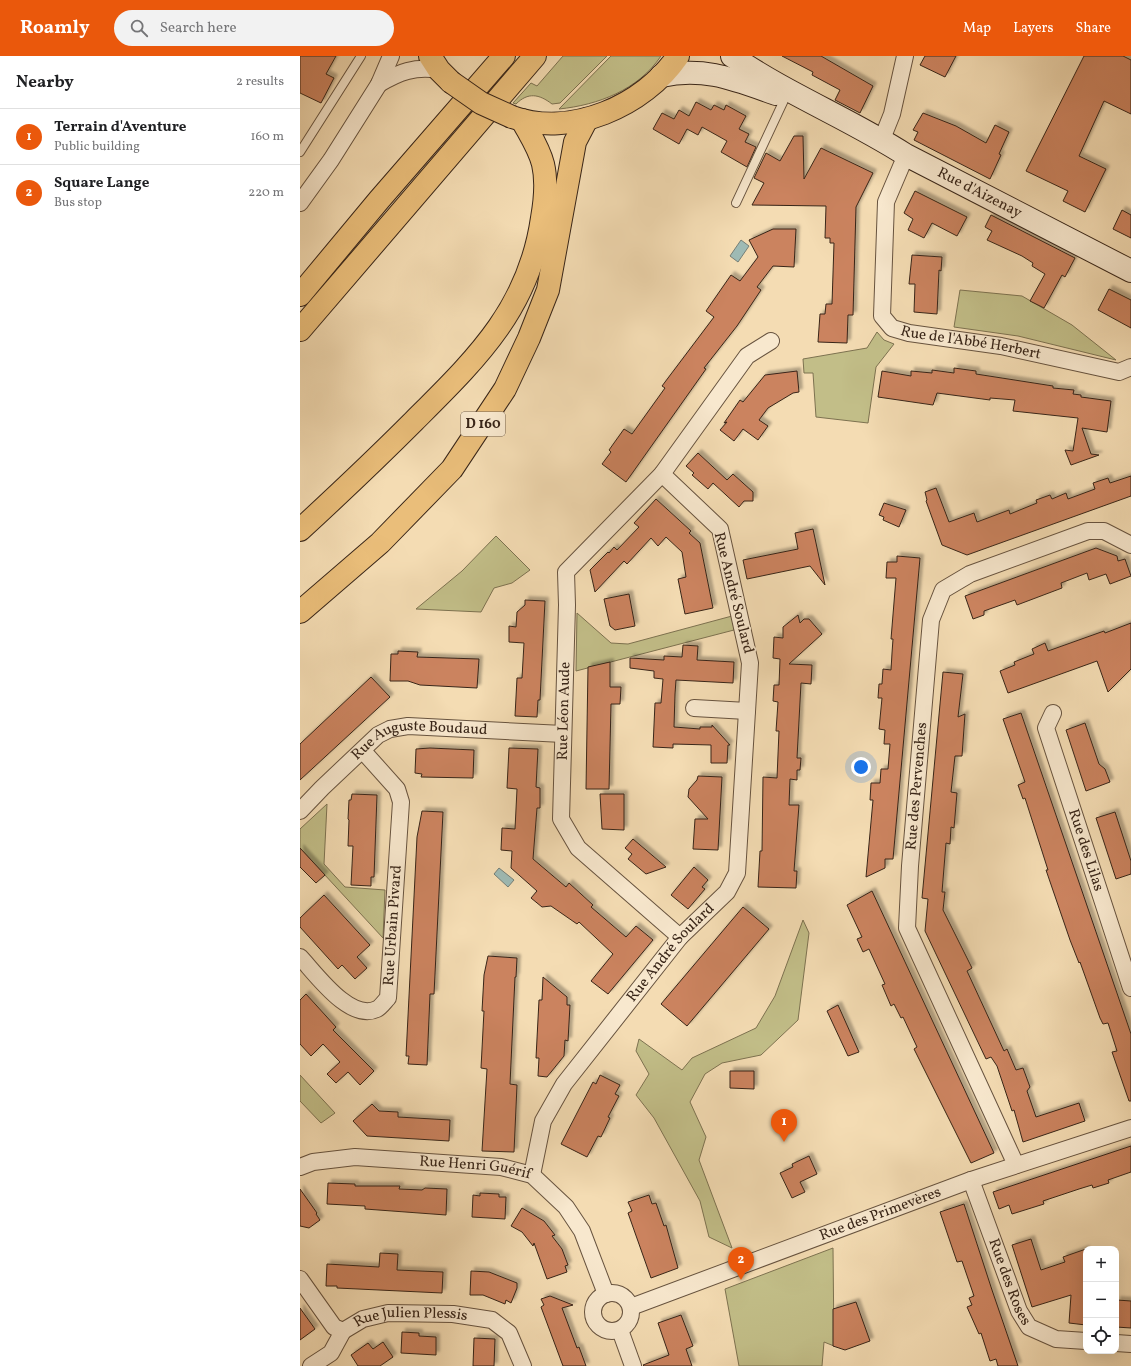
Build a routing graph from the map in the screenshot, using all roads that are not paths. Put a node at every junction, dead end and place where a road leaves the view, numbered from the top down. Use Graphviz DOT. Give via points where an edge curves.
graph roads {
  1 [pos="361,56"];
  2 [pos="391,56"];
  3 [pos="504,56"];
  4 [pos="535,56"];
  5 [pos="678,56"];
  6 [pos="732,56"];
  7 [pos="905,56"];
  8 [pos="440,69"];
  9 [pos="661,76"];
  10 [pos="379,84"];
  11 [pos="785,98"];
  12 [pos="829,113"];
  13 [pos="517,119"];
  14 [pos="587,119"];
  15 [pos="882,139"];
  16 [pos="300,152"];
  17 [pos="906,154"];
  18 [pos="300,203"];
  19 [pos="736,203"];
  20 [pos="1131,271"];
  21 [pos="300,295"];
  22 [pos="300,330"];
  23 [pos="771,341"];
  24 [pos="1131,367"];
  25 [pos="662,474"];
  26 [pos="300,530"];
  27 [pos="1131,545"];
  28 [pos="300,612"];
  29 [pos="694,708"];
  30 [pos="747,711"];
  31 [pos="1053,713"];
  32 [pos="563,734"];
  33 [pos="363,751"];
  34 [pos="300,812"];
  35 [pos="680,937"];
  36 [pos="300,957"];
  37 [pos="1131,986"];
  38 [pos="1131,1128"];
  39 [pos="1016,1164"];
  40 [pos="300,1167"];
  41 [pos="532,1175"];
  42 [pos="971,1180"];
  43 [pos="300,1279"];
  44 [pos="606,1294"];
  45 [pos="631,1307"];
  46 [pos="620,1330"];
  47 [pos="343,1331"];
  48 [pos="1083,1341"];
  49 [pos="1119,1344"];
  50 [pos="1131,1344"];
  51 [pos="311,1366"];
  52 [pos="523,1366"];
  53 [pos="633,1366"];
  1 -- 16 [label="lane"];
  2 -- 10 [label="street"];
  3 -- 21 [label="highway"];
  4 -- 22 [label="highway"];
  5 -- 9 [label="highway"];
  6 -- 12 [label="main road, Rue d'Aizenay"];
  7 -- 15 [label="street" via="892,114"];
  8 -- 10 [label="street" via="409,69"];
  8 -- 13 [label="highway, bridge" via="481,103"];
  9 -- 11 [label="main road, Rue d'Aizenay" via="685,72 706,73 729,78"];
  9 -- 14 [label="highway" via="627,102 608,113"];
  10 -- 18 [label="street"];
  11 -- 12 [label="main road, Rue d'Aizenay"];
  11 -- 19 [label="lane"];
  12 -- 15 [label="main road, Rue d'Aizenay"];
  13 -- 14 [label="highway" via="545,122"];
  13 -- 26 [label="highway" via="540,151 544,165 544,204 534,255 526,280 513,306 496,333 458,377"];
  14 -- 28 [label="highway, D 160" via="575,142 548,290 505,389 452,469 380,544"];
  15 -- 17 [label="main road, Rue d'Aizenay"];
  17 -- 20 [label="main road, Rue d'Aizenay"];
  17 -- 24 [label="street, Rue de l'Abbé Herbert" via="886,202 882,316 892,328 909,333 1002,346 1119,372"];
  23 -- 25 [label="street, Rue Léon Aude" via="746,356"];
  25 -- 30 [label="street, Rue André Soulard" via="720,529 750,663"];
  25 -- 32 [label="street, Rue Léon Aude" via="566,572"];
  27 -- 39 [label="street, Rue des Pervenches" via="1104,531 1088,531 970,574 942,590 931,620 907,928"];
  29 -- 30 [label="street"];
  30 -- 35 [label="street, Rue André Soulard" via="737,873 726,892"];
  31 -- 37 [label="street, Rue des Lilas" via="1046,728"];
  32 -- 33 [label="street, Rue Auguste Boudaud" via="408,726 390,728 378,735"];
  32 -- 35 [label="street, Rue Léon Aude" via="561,820 578,848"];
  33 -- 34 [label="street, Rue Auguste Boudaud"];
  33 -- 36 [label="street, Rue Urbain Pivard" via="397,789 401,802 388,998 378,1009 363,1012 345,1004"];
  35 -- 41 [label="street, Rue André Soulard" via="564,1084 542,1121"];
  38 -- 39 [label="street, Rue des Primevères"];
  39 -- 42 [label="street, Rue des Primevères"];
  40 -- 41 [label="street, Rue Henri Guérif" via="313,1162 355,1157 501,1167"];
  41 -- 44 [label="street, Rue Henri Guérif" via="566,1207 582,1231"];
  42 -- 45 [label="street, Rue des Primevères"];
  42 -- 48 [label="street, Rue des Roses" via="1019,1311 1029,1327 1056,1339"];
  43 -- 47 [label="street, Rue Julien Plessis" via="334,1327"];
  44 -- 45 [label="street" via="624,1296"];
  44 -- 46 [label="street" via="594,1306 594,1318 597,1324 608,1331"];
  45 -- 46 [label="street" via="631,1318"];
  46 -- 53 [label="street"];
  47 -- 51 [label="street" via="330,1353"];
  47 -- 52 [label="street, Rue Julien Plessis" via="363,1320 388,1313 453,1314 492,1320 509,1333"];
  49 -- 50 [label="street"];
}
